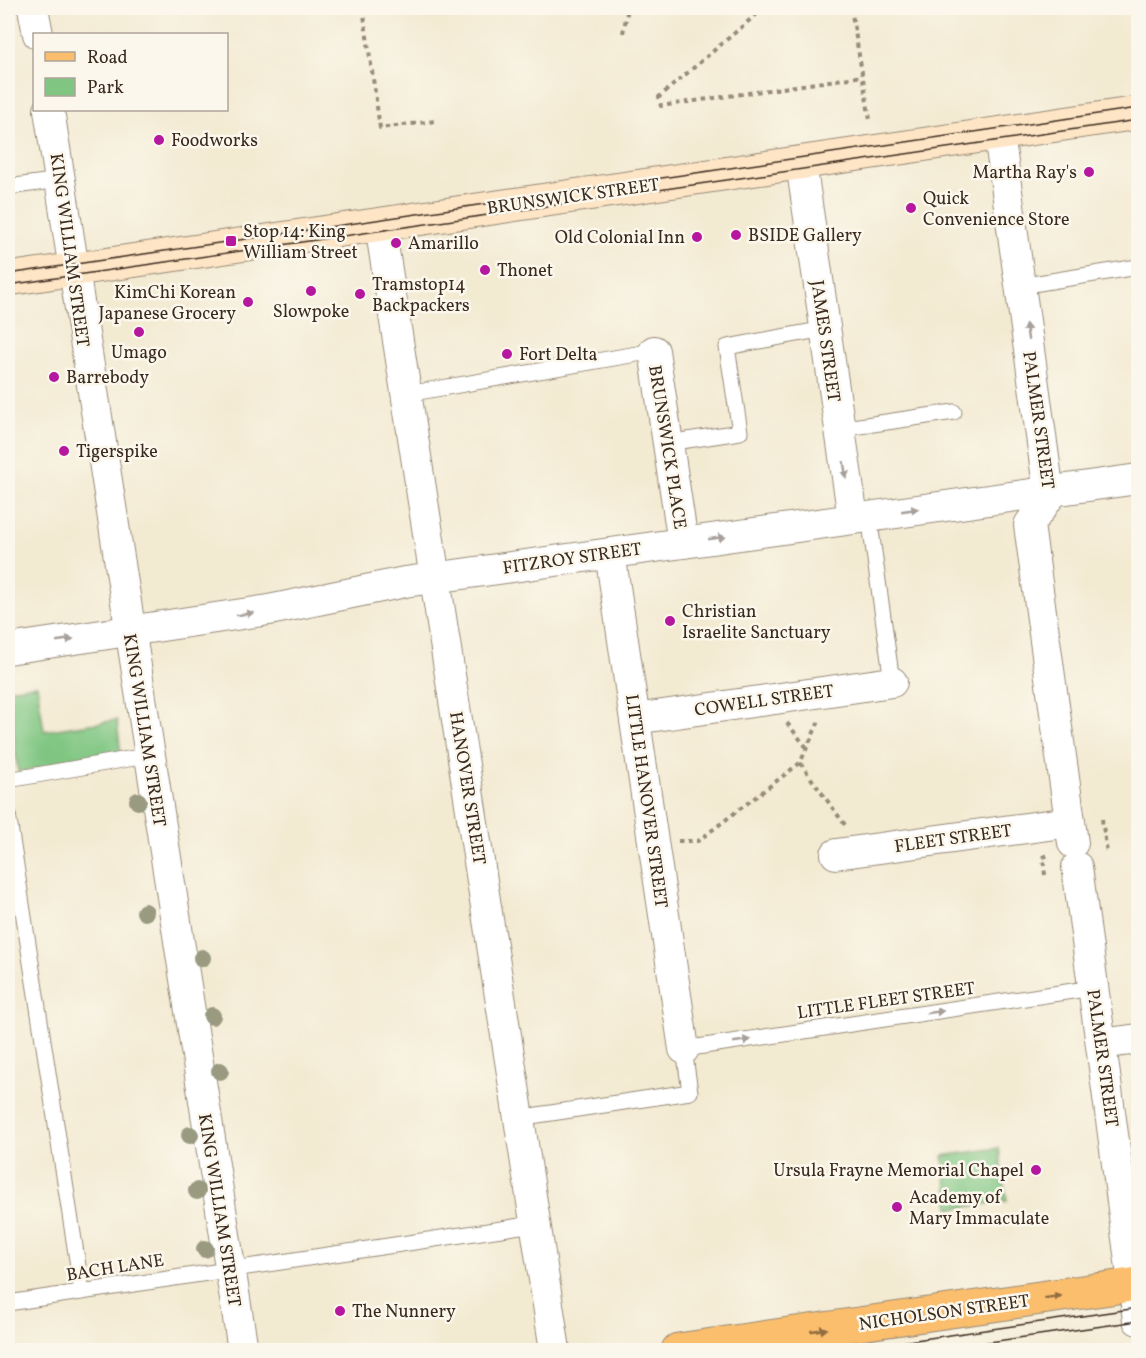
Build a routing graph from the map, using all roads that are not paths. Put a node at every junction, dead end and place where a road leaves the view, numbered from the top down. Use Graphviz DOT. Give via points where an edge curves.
graph roads {
  1 [pos="33,8"];
  2 [pos="38,33"];
  3 [pos="49,111"];
  4 [pos="1138,113"];
  5 [pos="999,134"];
  6 [pos="801,163"];
  7 [pos="59,170"];
  8 [pos="8,187"];
  9 [pos="380,225"];
  10 [pos="1138,267"];
  11 [pos="73,270"];
  12 [pos="8,279"];
  13 [pos="1020,286"];
  14 [pos="824,328"];
  15 [pos="654,351"];
  16 [pos="406,394"];
  17 [pos="954,412"];
  18 [pos="839,429"];
  19 [pos="668,443"];
  20 [pos="1138,479"];
  21 [pos="1052,493"];
  22 [pos="1007,496"];
  23 [pos="861,517"];
  24 [pos="1029,525"];
  25 [pos="683,543"];
  26 [pos="610,553"];
  27 [pos="435,578"];
  28 [pos="129,630"];
  29 [pos="8,649"];
  30 [pos="892,682"];
  31 [pos="635,719"];
  32 [pos="151,755"];
  33 [pos="8,780"];
  34 [pos="8,814"];
  35 [pos="841,840"];
  36 [pos="1073,844"];
  37 [pos="1093,988"];
  38 [pos="1138,1039"];
  39 [pos="1101,1044"];
  40 [pos="684,1049"];
  41 [pos="519,1118"];
  42 [pos="534,1224"];
  43 [pos="229,1269"];
  44 [pos="1136,1285"];
  45 [pos="82,1292"];
  46 [pos="8,1303"];
  47 [pos="1138,1320"];
  48 [pos="768,1344"];
  49 [pos="243,1350"];
  50 [pos="555,1350"];
  51 [pos="678,1350"];
  1 -- 2 [label="street"];
  3 -- 7 [label="street, KING WILLIAM STREET"];
  4 -- 5 [label="street, BRUNSWICK STREET"];
  5 -- 6 [label="street, BRUNSWICK STREET"];
  5 -- 13 [label="street, PALMER STREET"];
  6 -- 9 [label="street, BRUNSWICK STREET"];
  6 -- 14 [label="street, JAMES STREET"];
  7 -- 8 [label="lane"];
  7 -- 11 [label="street, KING WILLIAM STREET"];
  9 -- 11 [label="street, BRUNSWICK STREET"];
  9 -- 16 [label="street, HANOVER STREET"];
  10 -- 13 [label="lane"];
  11 -- 12 [label="street, BRUNSWICK STREET"];
  11 -- 28 [label="street, KING WILLIAM STREET"];
  21 -- 13 [label="street, PALMER STREET, one-way"];
  14 -- 18 [label="street, JAMES STREET"];
  14 -- 19 [label="lane" via="727,347 740,432"];
  15 -- 16 [label="lane"];
  15 -- 19 [label="street, BRUNSWICK PLACE"];
  16 -- 27 [label="street, HANOVER STREET"];
  17 -- 18 [label="lane"];
  18 -- 23 [label="street, JAMES STREET, one-way"];
  19 -- 25 [label="street, BRUNSWICK PLACE"];
  20 -- 21 [label="street, FITZROY STREET"];
  21 -- 22 [label="street, FITZROY STREET"];
  21 -- 24 [label="street, PALMER STREET"];
  23 -- 22 [label="street, FITZROY STREET, one-way"];
  22 -- 24 [label="street"];
  25 -- 23 [label="street, FITZROY STREET, one-way"];
  23 -- 30 [label="lane"];
  24 -- 36 [label="street, PALMER STREET"];
  25 -- 26 [label="street, FITZROY STREET"];
  26 -- 27 [label="street, FITZROY STREET"];
  26 -- 31 [label="street, LITTLE HANOVER STREET"];
  28 -- 27 [label="street, FITZROY STREET, one-way" via="269,610"];
  27 -- 41 [label="street, HANOVER STREET"];
  29 -- 28 [label="street, FITZROY STREET, one-way"];
  28 -- 32 [label="street, KING WILLIAM STREET"];
  30 -- 31 [label="street, COWELL STREET"];
  31 -- 40 [label="street, LITTLE HANOVER STREET"];
  32 -- 33 [label="lane"];
  32 -- 43 [label="street, KING WILLIAM STREET"];
  34 -- 45 [label="lane"];
  35 -- 36 [label="street, FLEET STREET"];
  36 -- 37 [label="street, PALMER STREET"];
  37 -- 39 [label="street, PALMER STREET"];
  40 -- 37 [label="lane, LITTLE FLEET STREET, one-way"];
  38 -- 39 [label="street"];
  39 -- 44 [label="street, PALMER STREET"];
  40 -- 41 [label="lane" via="690,1092"];
  41 -- 42 [label="street, HANOVER STREET"];
  42 -- 43 [label="lane, BACH LANE"];
  42 -- 50 [label="street, HANOVER STREET"];
  43 -- 45 [label="lane, BACH LANE"];
  43 -- 49 [label="street, KING WILLIAM STREET"];
  44 -- 47 [label="street, PALMER STREET"];
  48 -- 44 [label="main road, NICHOLSON STREET, one-way"];
  45 -- 46 [label="lane, BACH LANE"];
  48 -- 51 [label="main road, NICHOLSON STREET"];
}
